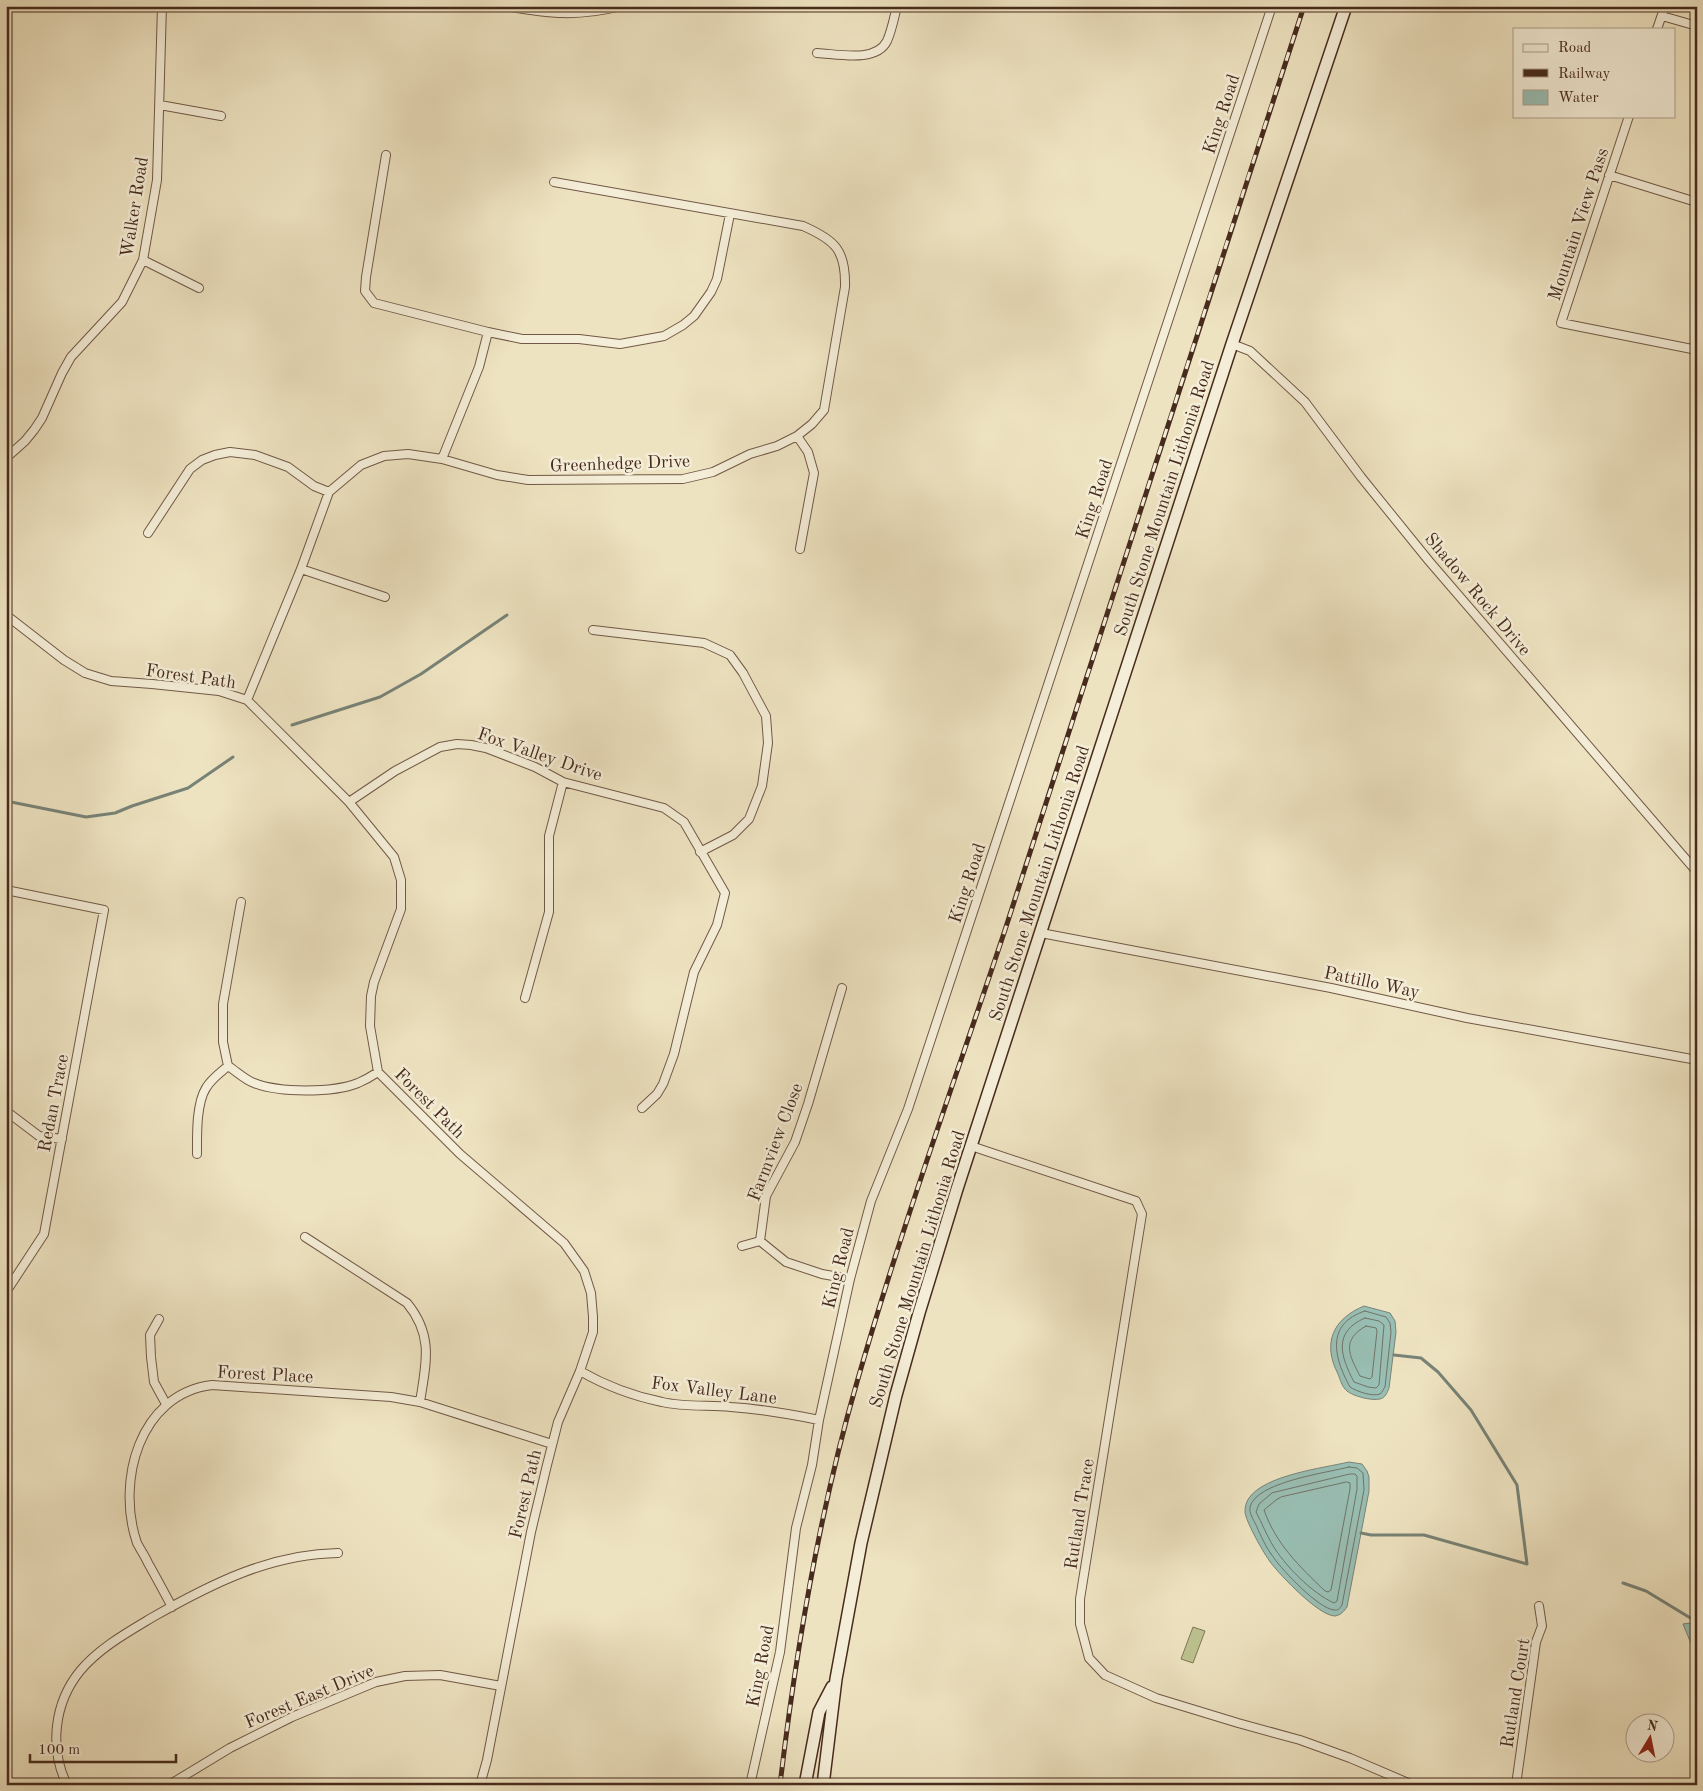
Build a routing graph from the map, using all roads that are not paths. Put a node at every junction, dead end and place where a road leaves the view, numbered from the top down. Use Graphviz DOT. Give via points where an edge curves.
graph roads {
  1 [pos="162,6"];
  2 [pos="506,6"];
  3 [pos="621,6"];
  4 [pos="897,6"];
  5 [pos="1272,6"];
  6 [pos="1346,6"];
  7 [pos="1665,6"];
  8 [pos="1662,16"];
  9 [pos="1697,26"];
  10 [pos="1658,28"];
  11 [pos="817,53"];
  12 [pos="160,106"];
  13 [pos="221,116"];
  14 [pos="1628,118"];
  15 [pos="386,155"];
  16 [pos="1609,175"];
  17 [pos="554,182"];
  18 [pos="1693,200"];
  19 [pos="730,214"];
  20 [pos="143,260"];
  21 [pos="199,288"];
  22 [pos="488,332"];
  23 [pos="1232,344"];
  24 [pos="1697,350"];
  25 [pos="798,436"];
  26 [pos="6,458"];
  27 [pos="442,459"];
  28 [pos="329,492"];
  29 [pos="148,533"];
  30 [pos="800,549"];
  31 [pos="301,569"];
  32 [pos="385,597"];
  33 [pos="6,615"];
  34 [pos="593,630"];
  35 [pos="247,700"];
  36 [pos="563,782"];
  37 [pos="349,802"];
  38 [pos="700,852"];
  39 [pos="1697,872"];
  40 [pos="6,890"];
  41 [pos="241,902"];
  42 [pos="1041,933"];
  43 [pos="842,988"];
  44 [pos="525,998"];
  45 [pos="1697,1060"];
  46 [pos="228,1066"];
  47 [pos="378,1072"];
  48 [pos="642,1108"];
  49 [pos="6,1111"];
  50 [pos="62,1139"];
  51 [pos="971,1146"];
  52 [pos="197,1154"];
  53 [pos="305,1237"];
  54 [pos="760,1241"];
  55 [pos="742,1246"];
  56 [pos="850,1278"];
  57 [pos="6,1292"];
  58 [pos="159,1319"];
  59 [pos="580,1371"];
  60 [pos="420,1402"];
  61 [pos="166,1404"];
  62 [pos="819,1420"];
  63 [pos="552,1444"];
  64 [pos="338,1553"];
  65 [pos="1539,1606"];
  66 [pos="172,1607"];
  67 [pos="836,1679"];
  68 [pos="501,1686"];
  69 [pos="68,1785"];
  70 [pos="169,1785"];
  71 [pos="480,1785"];
  72 [pos="750,1785"];
  73 [pos="805,1785"];
  74 [pos="823,1785"];
  75 [pos="1413,1785"];
  76 [pos="1516,1785"];
  1 -- 12 [label="street, Walker Road"];
  2 -- 3 [label="street" via="568,14"];
  4 -- 11 [label="street" via="886,42 879,51 867,56"];
  5 -- 56 [label="street, King Road" via="908,1109 871,1201"];
  6 -- 23 [label="main road, South Stone Mountain Lithonia Road"];
  7 -- 8 [label="street"];
  8 -- 9 [label="street"];
  8 -- 10 [label="street"];
  12 -- 13 [label="street"];
  12 -- 20 [label="street, Walker Road" via="157,180"];
  14 -- 16 [label="street, Mountain View Pass"];
  15 -- 22 [label="street" via="366,291 374,303"];
  16 -- 18 [label="street"];
  16 -- 24 [label="street, Mountain View Pass" via="1561,323"];
  17 -- 19 [label="street, Greenhedge Drive"];
  19 -- 22 [label="street" via="717,279 711,292 694,316 664,336 620,344 579,339 522,339"];
  19 -- 25 [label="street, Greenhedge Drive" via="803,226 824,235 842,258 845,287 824,410"];
  20 -- 21 [label="street"];
  20 -- 26 [label="street, Walker Road" via="122,302 71,357 34,430"];
  22 -- 27 [label="street" via="479,366"];
  23 -- 39 [label="street, Shadow Rock Drive" via="1250,351 1305,402 1429,561"];
  23 -- 42 [label="main road, South Stone Mountain Lithonia Road"];
  25 -- 27 [label="street, Greenhedge Drive" via="713,472 683,479 528,480 496,475"];
  25 -- 30 [label="street" via="808,452 814,473"];
  27 -- 28 [label="street, Greenhedge Drive" via="408,454 384,456 360,465"];
  28 -- 29 [label="street" via="314,486 288,467 255,455 215,454 190,469"];
  28 -- 31 [label="street, Greenhedge Drive"];
  31 -- 32 [label="street"];
  31 -- 35 [label="street, Greenhedge Drive"];
  33 -- 35 [label="street, Forest Path" via="85,673 110,681 219,692"];
  34 -- 38 [label="street" via="704,643 730,656 766,716 768,743 762,786 749,819 733,835"];
  35 -- 37 [label="street, Forest Path"];
  36 -- 37 [label="street, Fox Valley Drive" via="486,748 457,744 440,747 395,771"];
  36 -- 38 [label="street, Fox Valley Drive" via="664,808 684,822"];
  36 -- 44 [label="street" via="549,836 549,912"];
  37 -- 47 [label="street, Forest Path" via="394,857 401,880 401,909 371,996 370,1026"];
  38 -- 48 [label="street, Fox Valley Drive" via="725,894 717,925 694,972 674,1054 663,1084"];
  40 -- 50 [label="street, Redan Trace" via="104,910"];
  41 -- 46 [label="street" via="223,1004 223,1042"];
  42 -- 45 [label="street, Pattillo Way"];
  42 -- 51 [label="main road, South Stone Mountain Lithonia Road"];
  43 -- 54 [label="street, Farmview Close" via="795,1142 766,1196"];
  46 -- 47 [label="street" via="254,1083 306,1090 332,1090 358,1083"];
  46 -- 52 [label="street" via="206,1088 201,1102"];
  47 -- 59 [label="street, Forest Path" via="460,1154 564,1242 584,1271 591,1293 593,1332"];
  49 -- 50 [label="street" via="39,1136"];
  50 -- 57 [label="street, Redan Trace" via="44,1234"];
  51 -- 67 [label="main road, South Stone Mountain Lithonia Road" via="894,1404 861,1543"];
  51 -- 75 [label="street, Rutland Trace" via="1136,1201 1142,1214 1080,1599 1080,1624 1089,1658 1105,1675 1156,1698 1300,1740"];
  53 -- 60 [label="street" via="406,1303 416,1314 426,1342"];
  54 -- 55 [label="street"];
  54 -- 56 [label="street" via="786,1262 815,1272"];
  56 -- 62 [label="street, King Road"];
  58 -- 61 [label="street" via="150,1335 151,1357 154,1382"];
  59 -- 62 [label="street, Fox Valley Lane" via="620,1391 664,1403 734,1407"];
  59 -- 63 [label="street, Forest Path"];
  60 -- 61 [label="street, Forest Place" via="391,1396 212,1385 197,1387"];
  60 -- 63 [label="street, Forest Place"];
  61 -- 66 [label="street, Forest Place" via="152,1420 138,1446 131,1474 129,1503 137,1543"];
  62 -- 72 [label="street, King Road" via="812,1465 796,1528 780,1652"];
  63 -- 68 [label="street, Forest Path"];
  64 -- 66 [label="street" via="300,1556 259,1566"];
  65 -- 76 [label="street, Rutland Court" via="1542,1626 1536,1642"];
  66 -- 69 [label="street" via="102,1651 72,1683 60,1710 56,1738 61,1772"];
  67 -- 73 [label="main road" via="819,1712"];
  67 -- 74 [label="main road, South Stone Mountain Lithonia Road"];
  68 -- 70 [label="street, Forest East Drive" via="440,1675 405,1676 376,1682 256,1734"];
  68 -- 71 [label="street, Forest Path"];
}
